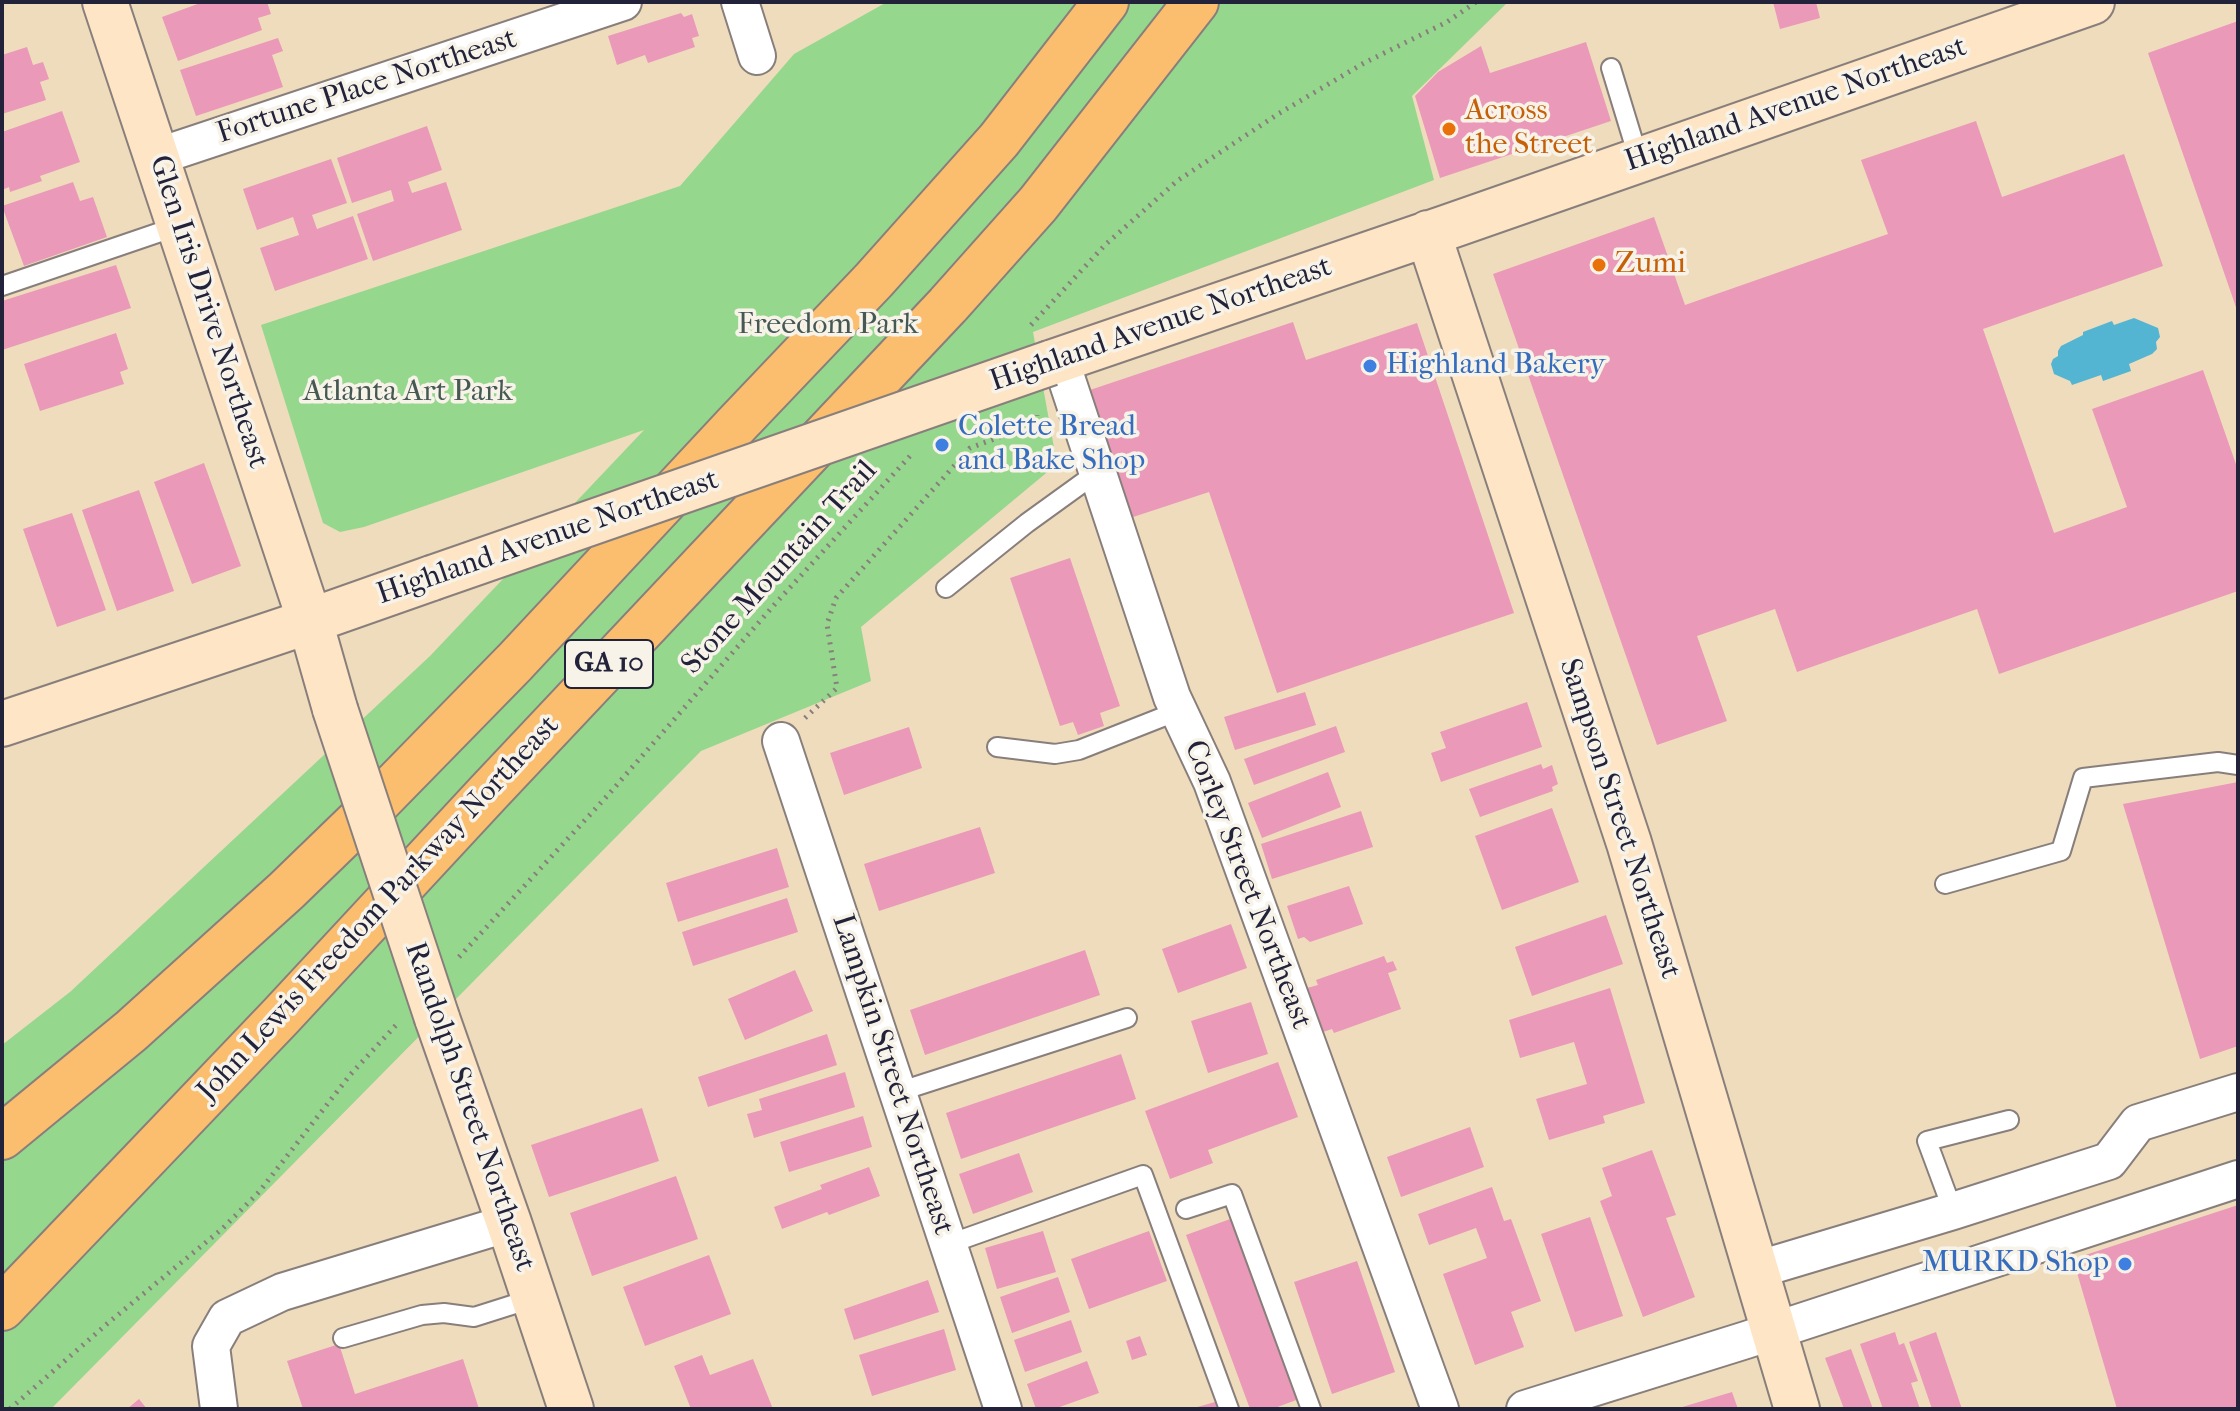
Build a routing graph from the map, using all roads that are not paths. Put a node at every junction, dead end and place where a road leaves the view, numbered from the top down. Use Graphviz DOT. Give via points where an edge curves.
graph roads {
  1 [pos="105,2"];
  2 [pos="623,2"];
  3 [pos="740,2"];
  4 [pos="1106,2"];
  5 [pos="1196,2"];
  6 [pos="2092,2"];
  7 [pos="757,56"];
  8 [pos="1611,68"];
  9 [pos="156,157"];
  10 [pos="1639,160"];
  11 [pos="178,226"];
  12 [pos="1428,233"];
  13 [pos="2,286"];
  14 [pos="1045,351"];
  15 [pos="1099,471"];
  16 [pos="946,588"];
  17 [pos="310,621"];
  18 [pos="1178,711"];
  19 [pos="2,724"];
  20 [pos="781,741"];
  21 [pos="997,747"];
  22 [pos="2238,765"];
  23 [pos="1945,884"];
  24 [pos="1127,1018"];
  25 [pos="898,1092"];
  26 [pos="2238,1092"];
  27 [pos="2009,1120"];
  28 [pos="2,1137"];
  29 [pos="2238,1179"];
  30 [pos="1186,1209"];
  31 [pos="1953,1211"];
  32 [pos="509,1223"];
  33 [pos="949,1244"];
  34 [pos="1756,1270"];
  35 [pos="534,1298"];
  36 [pos="2,1308"];
  37 [pos="1774,1330"];
  38 [pos="343,1338"];
  39 [pos="219,1409"];
  40 [pos="571,1409"];
  41 [pos="1003,1409"];
  42 [pos="1229,1409"];
  43 [pos="1311,1409"];
  44 [pos="1440,1409"];
  45 [pos="1525,1409"];
  46 [pos="1797,1409"];
  1 -- 9 [label="street, Glen Iris Drive Northeast"];
  2 -- 9 [label="street, Fortune Place Northeast" via="502,53"];
  3 -- 7 [label="street"];
  4 -- 28 [label="highway, GA 10" via="999,140 874,280 515,662 286,891 131,1031"];
  5 -- 36 [label="highway, John Lewis Freedom Parkway Northeast / GA 10" via="1038,204 948,305"];
  6 -- 10 [label="street, Highland Avenue Northeast"];
  8 -- 10 [label="lane"];
  9 -- 11 [label="street, Glen Iris Drive Northeast"];
  10 -- 12 [label="street, Highland Avenue Northeast"];
  11 -- 13 [label="lane"];
  11 -- 17 [label="street, Glen Iris Drive Northeast"];
  12 -- 14 [label="street, Highland Avenue Northeast"];
  12 -- 34 [label="street, Sampson Street Northeast" via="1629,843"];
  14 -- 15 [label="street, Corley Street Northeast"];
  14 -- 17 [label="street, Highland Avenue Northeast, bridge"];
  15 -- 16 [label="lane"];
  15 -- 18 [label="street, Corley Street Northeast"];
  17 -- 19 [label="street, Highland Avenue Northeast"];
  17 -- 32 [label="street, Randolph Street Northeast, bridge" via="420,1017"];
  18 -- 21 [label="lane" via="1079,750 1055,754"];
  18 -- 44 [label="street, Corley Street Northeast" via="1212,782"];
  20 -- 25 [label="street, Lampkin Street Northeast"];
  22 -- 23 [label="lane" via="2182,765 2083,778 2061,851"];
  24 -- 25 [label="lane"];
  25 -- 33 [label="street, Lampkin Street Northeast"];
  26 -- 31 [label="street" via="2138,1123 2109,1161"];
  27 -- 31 [label="lane" via="1927,1141"];
  29 -- 37 [label="street"];
  30 -- 43 [label="lane" via="1232,1194"];
  31 -- 34 [label="street"];
  32 -- 35 [label="street, Randolph Street Northeast"];
  32 -- 39 [label="street" via="282,1292 227,1318 211,1346"];
  33 -- 41 [label="street, Lampkin Street Northeast"];
  33 -- 42 [label="lane" via="1143,1175"];
  34 -- 37 [label="street, Sampson Street Northeast"];
  35 -- 38 [label="lane" via="474,1317 422,1315"];
  35 -- 40 [label="street, Randolph Street Northeast"];
  37 -- 45 [label="street"];
  37 -- 46 [label="street, Sampson Street Northeast"];
}
